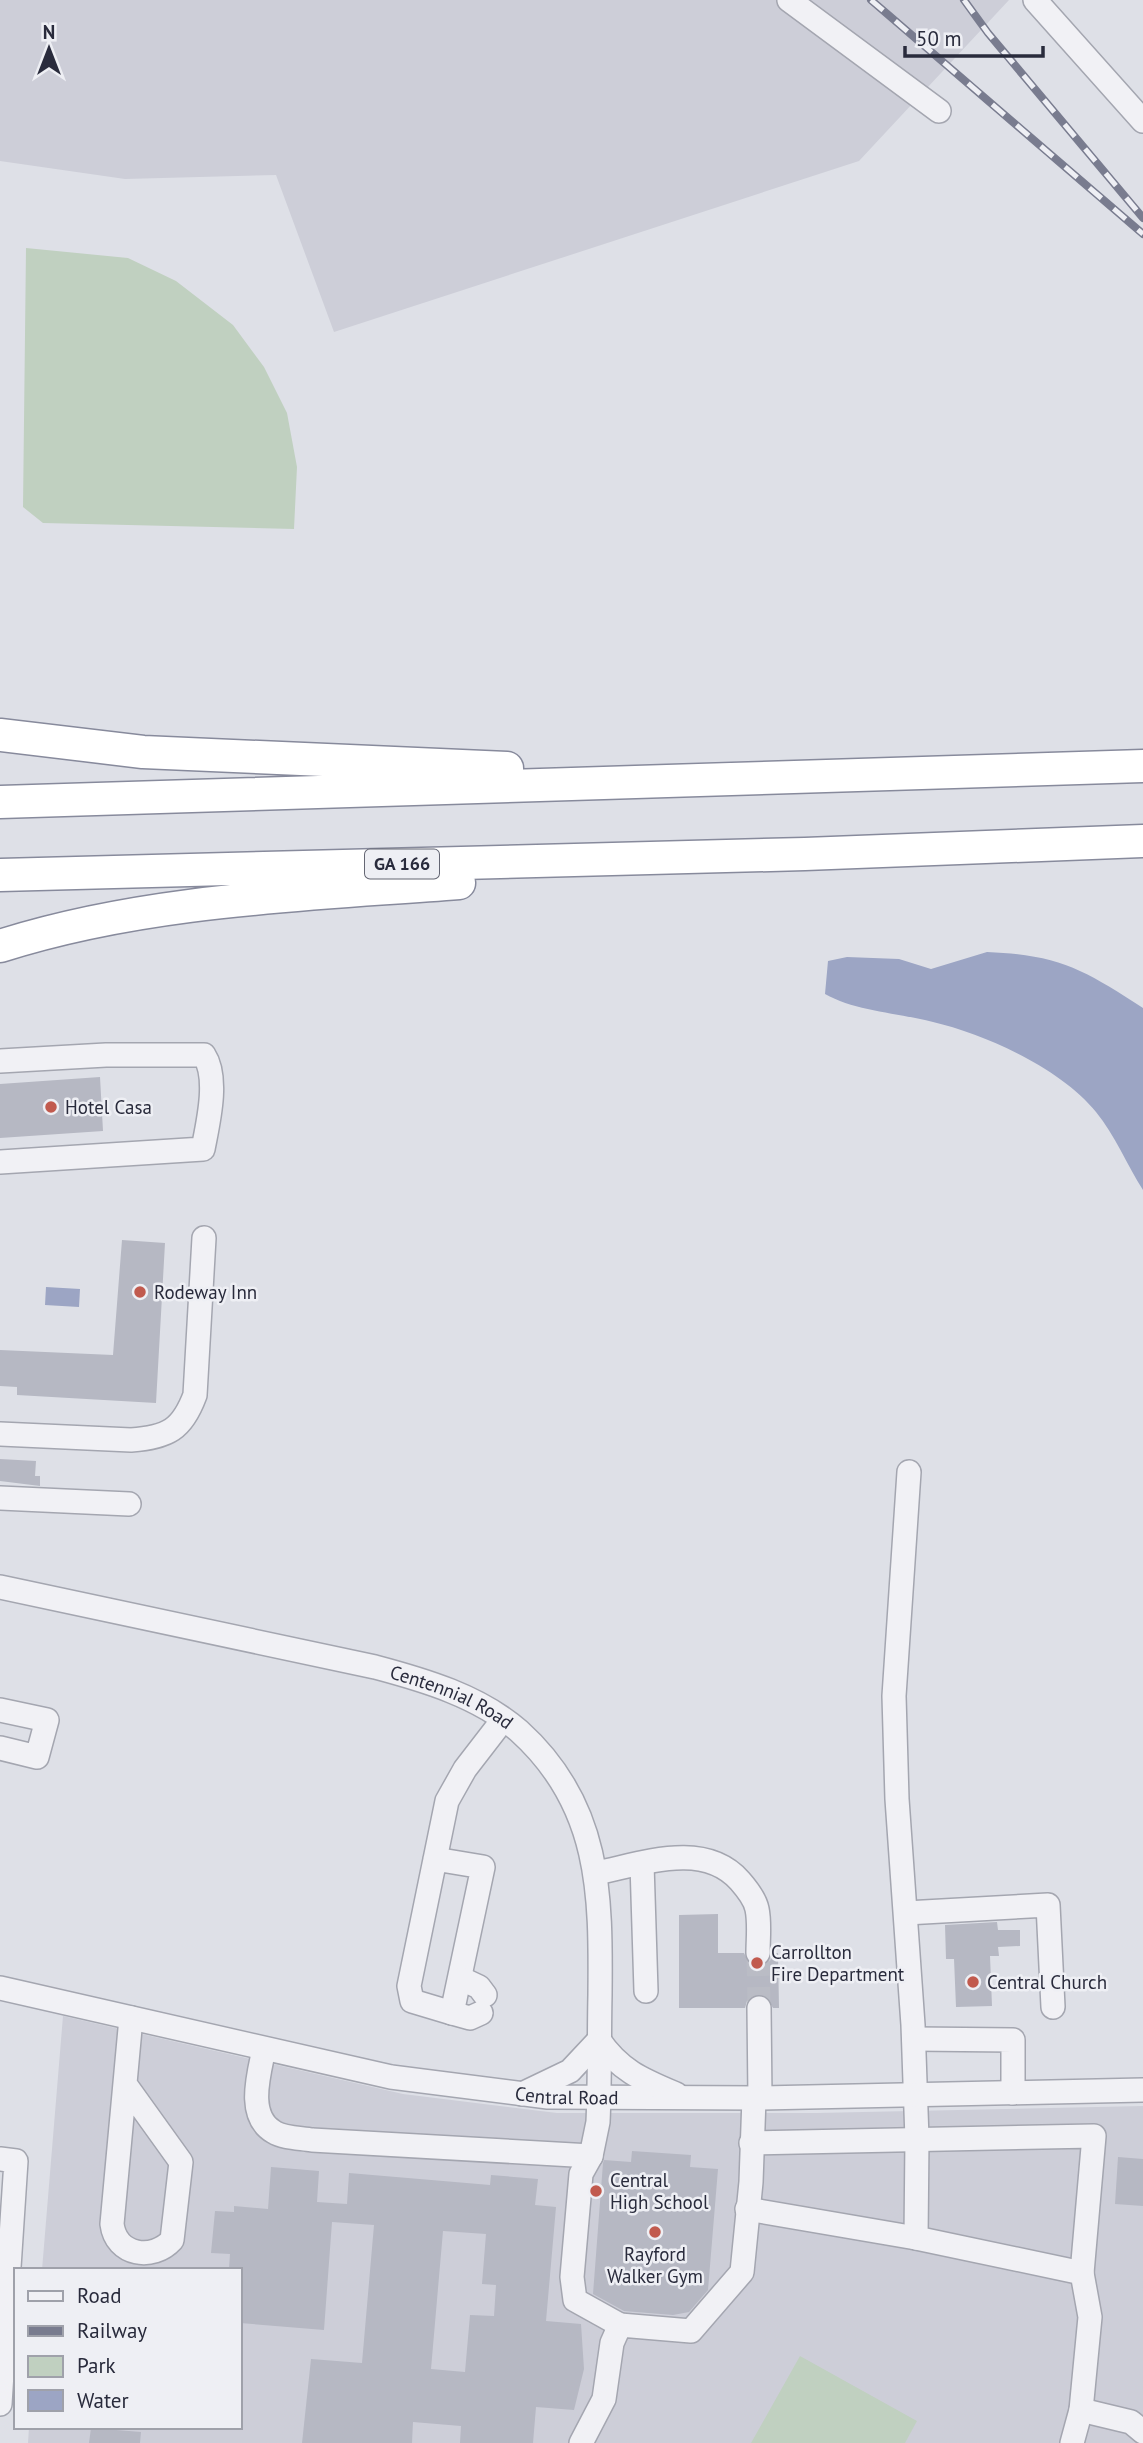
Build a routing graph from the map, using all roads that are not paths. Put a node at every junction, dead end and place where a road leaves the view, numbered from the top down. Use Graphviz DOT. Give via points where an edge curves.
graph roads {
  1 [pos="789,0"];
  2 [pos="1035,0"];
  3 [pos="939,111"];
  4 [pos="1143,121"];
  5 [pos="0,735"];
  6 [pos="1143,766"];
  7 [pos="648,781"];
  8 [pos="0,802"];
  9 [pos="1143,841"];
  10 [pos="805,854"];
  11 [pos="0,875"];
  12 [pos="0,946"];
  13 [pos="0,1061"];
  14 [pos="0,1162"];
  15 [pos="204,1238"];
  16 [pos="0,1434"];
  17 [pos="909,1472"];
  18 [pos="0,1498"];
  19 [pos="129,1504"];
  20 [pos="0,1587"];
  21 [pos="0,1710"];
  22 [pos="502,1721"];
  23 [pos="0,1748"];
  24 [pos="435,1858"];
  25 [pos="642,1864"];
  26 [pos="596,1873"];
  27 [pos="906,1913"];
  28 [pos="758,1953"];
  29 [pos="462,1979"];
  30 [pos="0,1988"];
  31 [pos="646,1991"];
  32 [pos="1053,2007"];
  33 [pos="759,2008"];
  34 [pos="452,2013"];
  35 [pos="131,2018"];
  36 [pos="914,2039"];
  37 [pos="599,2040"];
  38 [pos="264,2049"];
  39 [pos="125,2084"];
  40 [pos="1143,2090"];
  41 [pos="1013,2093"];
  42 [pos="522,2094"];
  43 [pos="915,2094"];
  44 [pos="599,2098"];
  45 [pos="685,2098"];
  46 [pos="757,2098"];
  47 [pos="917,2139"];
  48 [pos="751,2143"];
  49 [pos="591,2156"];
  50 [pos="0,2159"];
  51 [pos="747,2209"];
  52 [pos="916,2238"];
  53 [pos="135,2261"];
  54 [pos="1082,2273"];
  55 [pos="620,2325"];
  56 [pos="0,2404"];
  57 [pos="1082,2410"];
  58 [pos="1143,2432"];
  59 [pos="581,2443"];
  60 [pos="1072,2443"];
  1 -- 3 [label="street"];
  2 -- 4 [label="street"];
  5 -- 7 [label="highway" via="97,749 497,768"];
  6 -- 7 [label="highway"];
  7 -- 8 [label="highway"];
  9 -- 10 [label="highway"];
  10 -- 11 [label="highway, GA 166"];
  10 -- 12 [label="highway" via="688,873 467,882 244,900 126,916"];
  13 -- 14 [label="street" via="204,1055 211,1106 202,1149"];
  15 -- 16 [label="street" via="196,1384 188,1414 178,1427 131,1440"];
  17 -- 27 [label="street" via="894,1696"];
  18 -- 19 [label="street"];
  20 -- 22 [label="street, Centennial Road" via="375,1667 434,1683"];
  21 -- 23 [label="street" via="47,1720 37,1757"];
  22 -- 24 [label="street" via="447,1801"];
  22 -- 26 [label="street, Centennial Road" via="518,1731 553,1771 585,1829"];
  24 -- 29 [label="street" via="483,1867"];
  24 -- 34 [label="street" via="409,1994 412,2001"];
  25 -- 26 [label="street"];
  25 -- 28 [label="street" via="694,1857 732,1872 757,1907"];
  25 -- 31 [label="street"];
  26 -- 37 [label="street, Centennial Road"];
  27 -- 32 [label="street" via="1048,1905"];
  27 -- 36 [label="street"];
  29 -- 34 [label="street"];
  29 -- 34 [label="street" via="479,1987 483,2004 470,2018"];
  30 -- 35 [label="street, Central Road"];
  33 -- 46 [label="street"];
  35 -- 38 [label="street, Central Road"];
  35 -- 39 [label="street"];
  36 -- 41 [label="street" via="1013,2040"];
  36 -- 43 [label="street"];
  37 -- 42 [label="street" via="570,2071"];
  37 -- 44 [label="street, Centennial Road"];
  37 -- 45 [label="street" via="632,2076"];
  38 -- 42 [label="street, Central Road" via="391,2077"];
  38 -- 49 [label="street" via="257,2104 263,2123 275,2134"];
  39 -- 53 [label="street" via="111,2224 116,2239"];
  39 -- 53 [label="street" via="181,2162 172,2239"];
  40 -- 41 [label="street, Central Road"];
  41 -- 43 [label="street, Central Road"];
  42 -- 44 [label="street, Central Road"];
  43 -- 46 [label="street, Central Road"];
  43 -- 47 [label="street"];
  44 -- 45 [label="street, Central Road"];
  44 -- 49 [label="street, Centennial Road"];
  45 -- 46 [label="street, Central Road"];
  46 -- 48 [label="street"];
  47 -- 48 [label="street"];
  47 -- 52 [label="street"];
  47 -- 54 [label="street" via="1094,2136"];
  48 -- 51 [label="street"];
  49 -- 55 [label="street, Centennial Road" via="581,2174 572,2277 575,2300"];
  50 -- 56 [label="street" via="16,2161"];
  51 -- 52 [label="street"];
  51 -- 55 [label="street" via="741,2272 691,2331"];
  52 -- 54 [label="street"];
  54 -- 57 [label="street" via="1090,2317"];
  55 -- 59 [label="street" via="612,2343 604,2399"];
  57 -- 58 [label="street" via="1130,2422"];
  57 -- 60 [label="street"];
}
